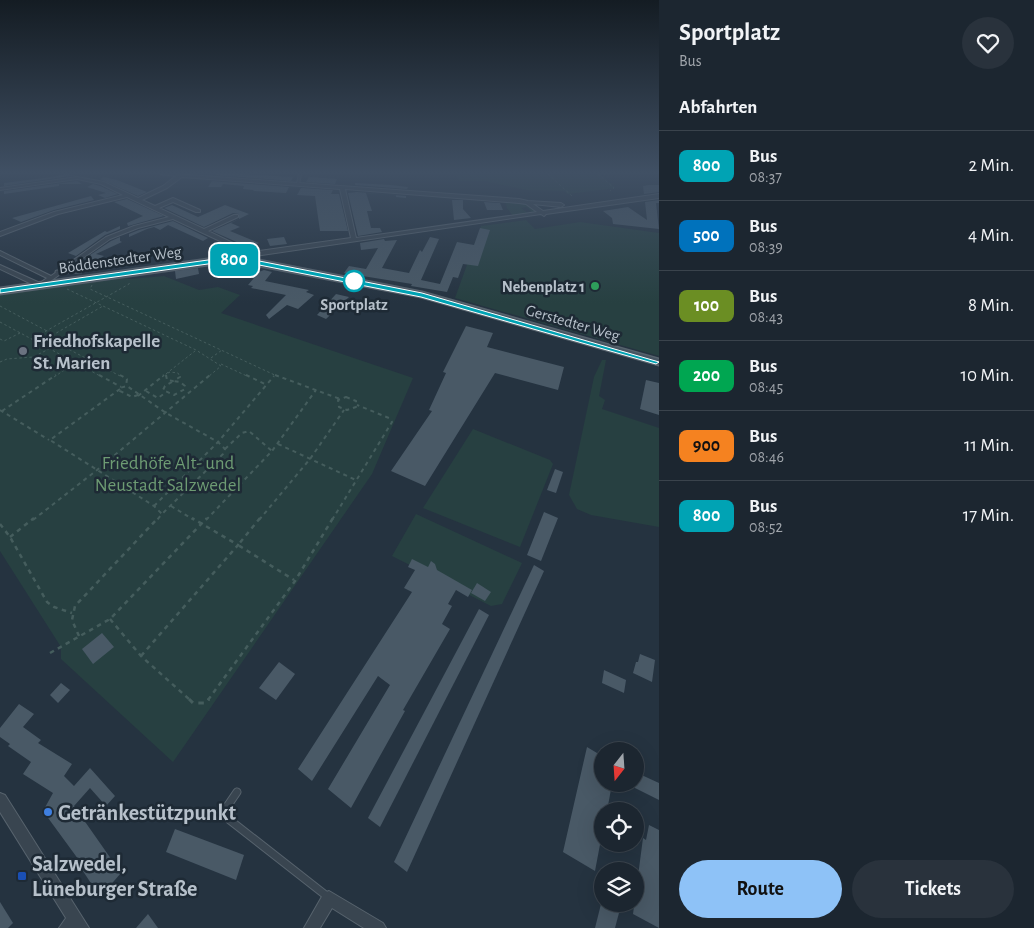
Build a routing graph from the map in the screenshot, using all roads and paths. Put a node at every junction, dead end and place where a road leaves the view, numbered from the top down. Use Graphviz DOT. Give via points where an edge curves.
graph roads {
  1 [pos="45,217"];
  2 [pos="173,217"];
  3 [pos="174,217"];
  4 [pos="233,217"];
  5 [pos="349,217"];
  6 [pos="520,217"];
  7 [pos="204,231"];
  8 [pos="0,234"];
  9 [pos="354,240"];
  10 [pos="0,254"];
  11 [pos="246,258"];
  12 [pos="0,267"];
  13 [pos="80,271"];
  14 [pos="57,272"];
  15 [pos="130,276"];
  16 [pos="49,277"];
  17 [pos="90,282"];
  18 [pos="40,286"];
  19 [pos="62,289"];
  20 [pos="0,291"];
  21 [pos="107,297"];
  22 [pos="97,303"];
  23 [pos="0,306"];
  24 [pos="103,306"];
  25 [pos="0,322"];
  26 [pos="47,331"];
  27 [pos="20,333"];
  28 [pos="47,338"];
  29 [pos="0,339"];
  30 [pos="32,340"];
  31 [pos="38,343"];
  32 [pos="48,349"];
  33 [pos="196,350"];
  34 [pos="222,350"];
  35 [pos="84,357"];
  36 [pos="211,358"];
  37 [pos="0,362"];
  38 [pos="659,362"];
  39 [pos="75,363"];
  40 [pos="221,364"];
  41 [pos="166,374"];
  42 [pos="274,376"];
  43 [pos="172,381"];
  44 [pos="266,384"];
  45 [pos="126,386"];
  46 [pos="120,388"];
  47 [pos="145,390"];
  48 [pos="316,390"];
  49 [pos="182,392"];
  50 [pos="165,393"];
  51 [pos="138,395"];
  52 [pos="187,395"];
  53 [pos="340,399"];
  54 [pos="357,405"];
  55 [pos="1,410"];
  56 [pos="344,410"];
  57 [pos="166,413"];
  58 [pos="50,440"];
  59 [pos="218,442"];
  60 [pos="278,444"];
  61 [pos="225,450"];
  62 [pos="272,451"];
  63 [pos="310,460"];
  64 [pos="97,470"];
  65 [pos="358,481"];
  66 [pos="170,505"];
  67 [pos="154,506"];
  68 [pos="162,514"];
  69 [pos="0,524"];
  70 [pos="202,524"];
  71 [pos="10,537"];
  72 [pos="238,545"];
  73 [pos="295,581"];
  74 [pos="72,613"];
  75 [pos="110,619"];
  76 [pos="79,636"];
  77 [pos="50,653"];
  78 [pos="141,656"];
  79 [pos="237,792"];
  80 [pos="0,800"];
  81 [pos="329,898"];
  82 [pos="74,925"];
  83 [pos="312,928"];
  84 [pos="378,928"];
  1 -- 8 [label="street"];
  2 -- 14 [label="street" via="108,238"];
  3 -- 7 [label="street"];
  4 -- 7 [label="street"];
  5 -- 9 [label="street"];
  6 -- 9 [label="street, Böddenstedter Weg"];
  7 -- 11 [label="street" via="237,247"];
  9 -- 11 [label="street, Böddenstedter Weg"];
  10 -- 16 [label="street"];
  11 -- 18 [label="street, Böddenstedter Weg"];
  11 -- 38 [label="street, Gerstedter Weg" via="422,295"];
  12 -- 18 [label="street"];
  13 -- 14 [label="lane"];
  14 -- 16 [label="street"];
  15 -- 21 [label="path" via="130,284"];
  16 -- 18 [label="street"];
  17 -- 21 [label="path" via="90,289"];
  18 -- 20 [label="street, Böddenstedter Weg"];
  19 -- 22 [label="path"];
  21 -- 22 [label="path"];
  21 -- 34 [label="path"];
  22 -- 24 [label="path"];
  22 -- 26 [label="path"];
  23 -- 26 [label="path"];
  24 -- 28 [label="path"];
  24 -- 33 [label="path"];
  25 -- 27 [label="path"];
  26 -- 30 [label="path"];
  27 -- 29 [label="path" via="4,341"];
  27 -- 30 [label="path"];
  28 -- 31 [label="path"];
  28 -- 35 [label="path"];
  30 -- 31 [label="path"];
  31 -- 32 [label="path"];
  32 -- 37 [label="path" via="33,357"];
  32 -- 39 [label="path"];
  33 -- 36 [label="path"];
  33 -- 41 [label="path"];
  34 -- 36 [label="path"];
  34 -- 42 [label="path"];
  35 -- 39 [label="path"];
  35 -- 45 [label="path" via="127,379"];
  36 -- 40 [label="path"];
  39 -- 46 [label="path"];
  39 -- 55 [label="path"];
  40 -- 44 [label="path"];
  40 -- 52 [label="path"];
  41 -- 43 [label="path" via="166,380"];
  41 -- 43 [label="path" via="172,371 180,374"];
  41 -- 47 [label="path"];
  42 -- 44 [label="path"];
  42 -- 48 [label="path"];
  43 -- 49 [label="path" via="184,385"];
  43 -- 50 [label="path" via="163,389"];
  44 -- 59 [label="path"];
  45 -- 46 [label="path"];
  45 -- 51 [label="path"];
  46 -- 51 [label="path" via="131,397"];
  46 -- 58 [label="path"];
  47 -- 50 [label="path" via="158,398"];
  47 -- 51 [label="path"];
  48 -- 53 [label="path"];
  48 -- 60 [label="path"];
  49 -- 50 [label="path" via="174,395"];
  49 -- 52 [label="path"];
  51 -- 57 [label="path"];
  52 -- 57 [label="path"];
  53 -- 54 [label="path" via="352,398"];
  53 -- 56 [label="path" via="337,405"];
  54 -- 56 [label="path" via="351,410"];
  54 -- 65 [label="path" via="392,421"];
  55 -- 58 [label="path"];
  56 -- 63 [label="path"];
  57 -- 59 [label="path"];
  57 -- 64 [label="path"];
  58 -- 64 [label="path"];
  59 -- 61 [label="path"];
  59 -- 67 [label="path"];
  60 -- 62 [label="path"];
  60 -- 63 [label="path"];
  61 -- 62 [label="path" via="242,433 249,431"];
  61 -- 66 [label="path"];
  62 -- 70 [label="path"];
  63 -- 65 [label="path"];
  63 -- 72 [label="path"];
  64 -- 67 [label="path"];
  64 -- 71 [label="path"];
  65 -- 73 [label="path"];
  66 -- 68 [label="path"];
  66 -- 70 [label="path"];
  67 -- 68 [label="path"];
  68 -- 74 [label="path" via="80,599"];
  69 -- 71 [label="path"];
  70 -- 72 [label="path"];
  70 -- 75 [label="path"];
  71 -- 74 [label="path" via="46,602"];
  72 -- 73 [label="path"];
  72 -- 78 [label="path"];
  73 -- 78 [label="path" via="206,703 193,703"];
  74 -- 76 [label="path"];
  75 -- 76 [label="path"];
  75 -- 78 [label="path"];
  76 -- 77 [label="path"];
  79 -- 81 [label="lane" via="222,814"];
  80 -- 82 [label="street"];
  81 -- 83 [label="street"];
  81 -- 84 [label="street"];
}
